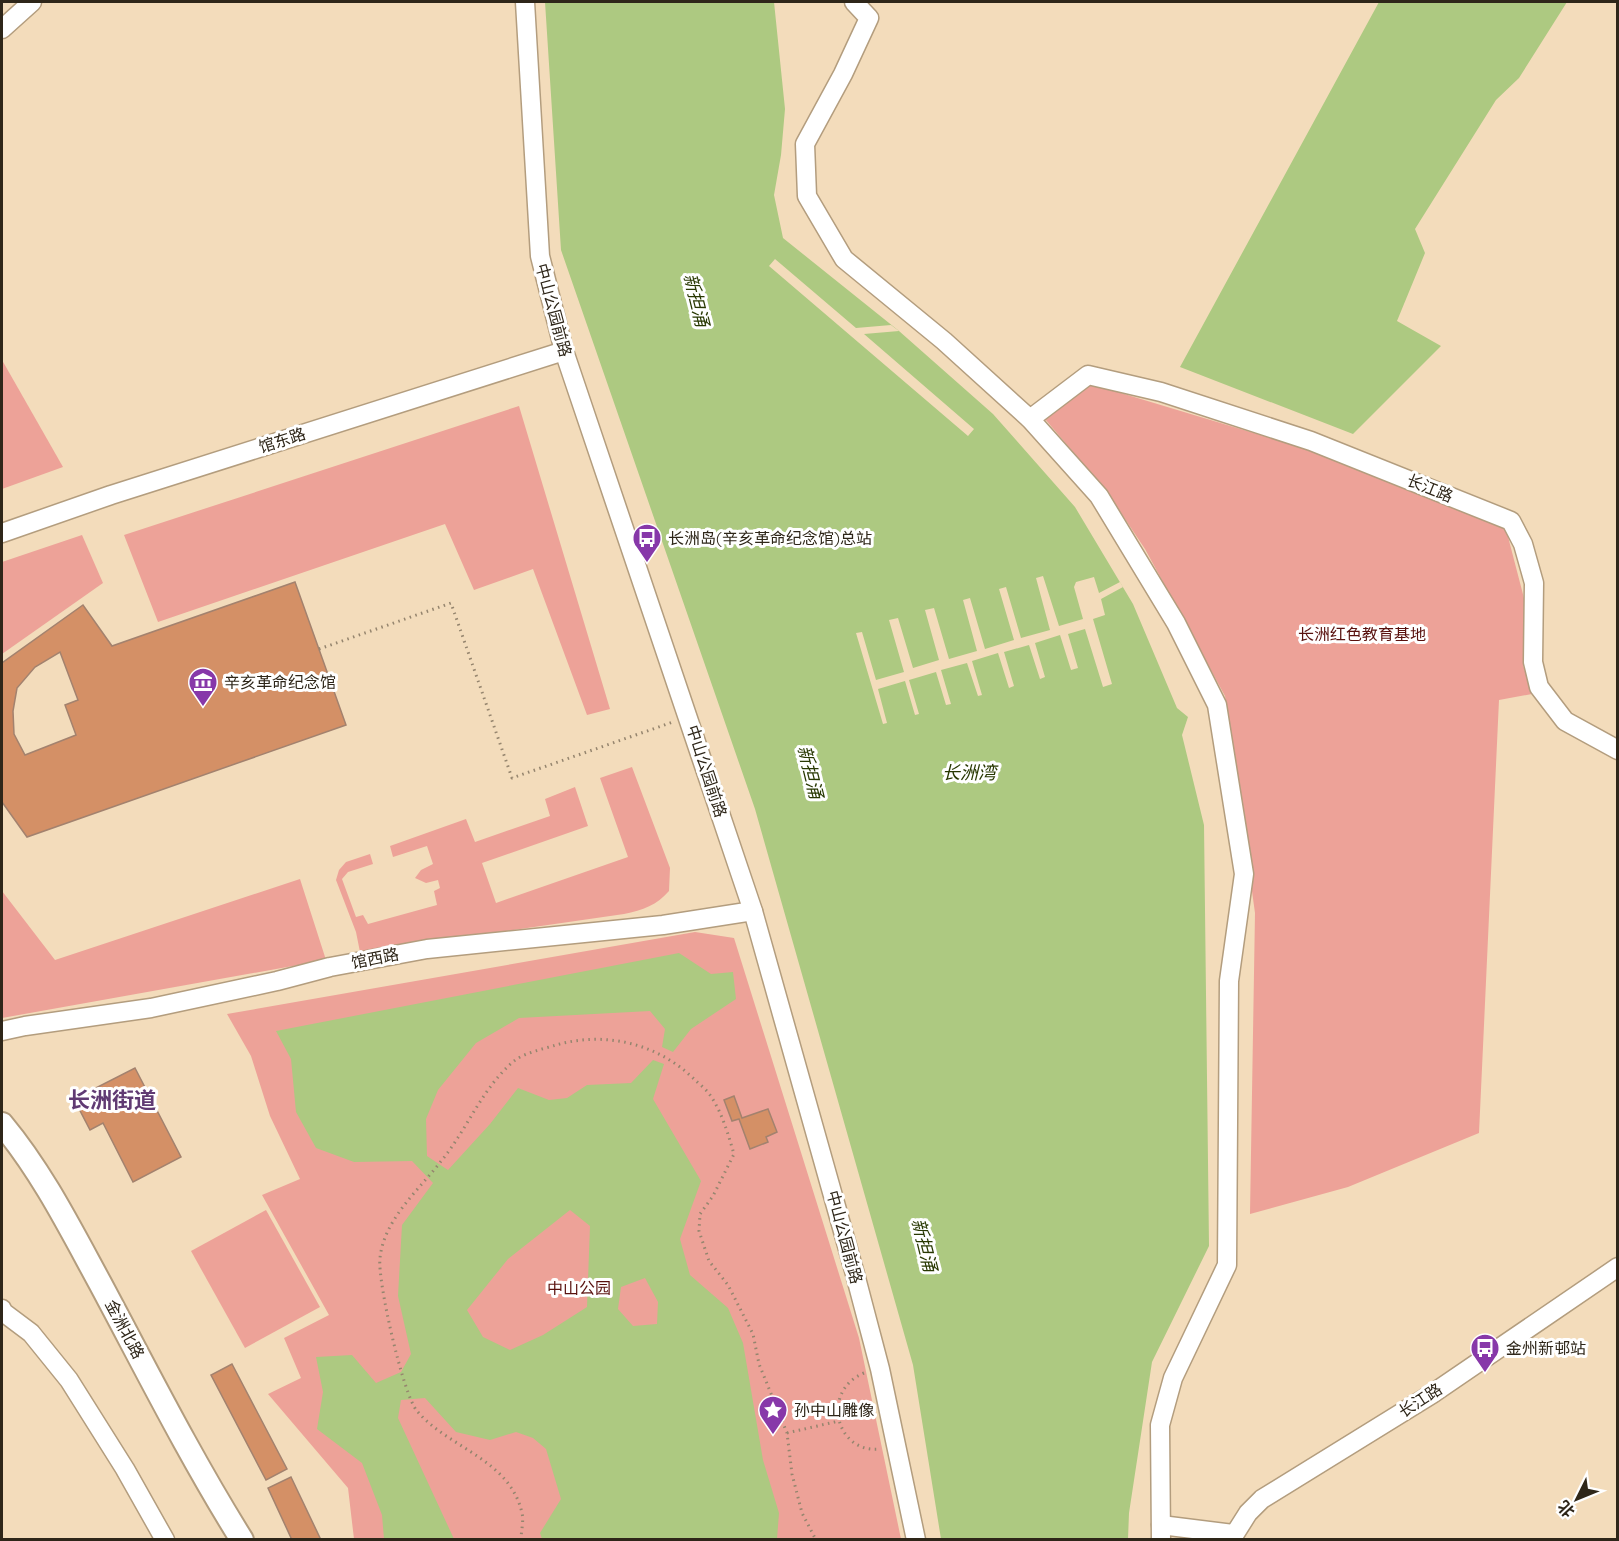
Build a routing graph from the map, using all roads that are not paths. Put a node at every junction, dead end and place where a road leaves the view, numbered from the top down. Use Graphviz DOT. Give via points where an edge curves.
graph roads {
  1 [pos="32,2"];
  2 [pos="525,2"];
  3 [pos="854,2"];
  4 [pos="2,29"];
  5 [pos="564,351"];
  6 [pos="1030,419"];
  7 [pos="2,533"];
  8 [pos="1617,750"];
  9 [pos="753,911"];
  10 [pos="2,1031"];
  11 [pos="2,1131"];
  12 [pos="1617,1267"];
  13 [pos="2,1311"];
  14 [pos="1161,1532"];
  15 [pos="1232,1537"];
  16 [pos="165,1539"];
  17 [pos="242,1539"];
  18 [pos="916,1539"];
  1 -- 4 [label="street"];
  2 -- 5 [label="street, 中山公园前路" via="540,256"];
  3 -- 6 [label="street" via="869,18 805,144 807,196 844,259 944,341"];
  5 -- 7 [label="street, 馆东路"];
  5 -- 9 [label="street, 中山公园前路"];
  6 -- 8 [label="street, 长江路" via="1088,375 1161,392 1311,441 1511,521 1523,544 1534,583 1533,662 1539,687 1565,721"];
  6 -- 14 [label="street" via="1099,496 1176,623 1217,705 1244,874 1229,981 1227,1265 1173,1378 1160,1425"];
  9 -- 10 [label="street, 馆西路" via="663,925 417,950 151,1008"];
  9 -- 18 [label="street, 中山公园前路" via="880,1369"];
  11 -- 17 [label="main road, 金洲北路" via="34,1168 65,1218"];
  12 -- 15 [label="street, 长江路" via="1432,1394 1262,1499"];
  13 -- 16 [label="street" via="31,1333 69,1380"];
  14 -- 15 [label="street"];
}
